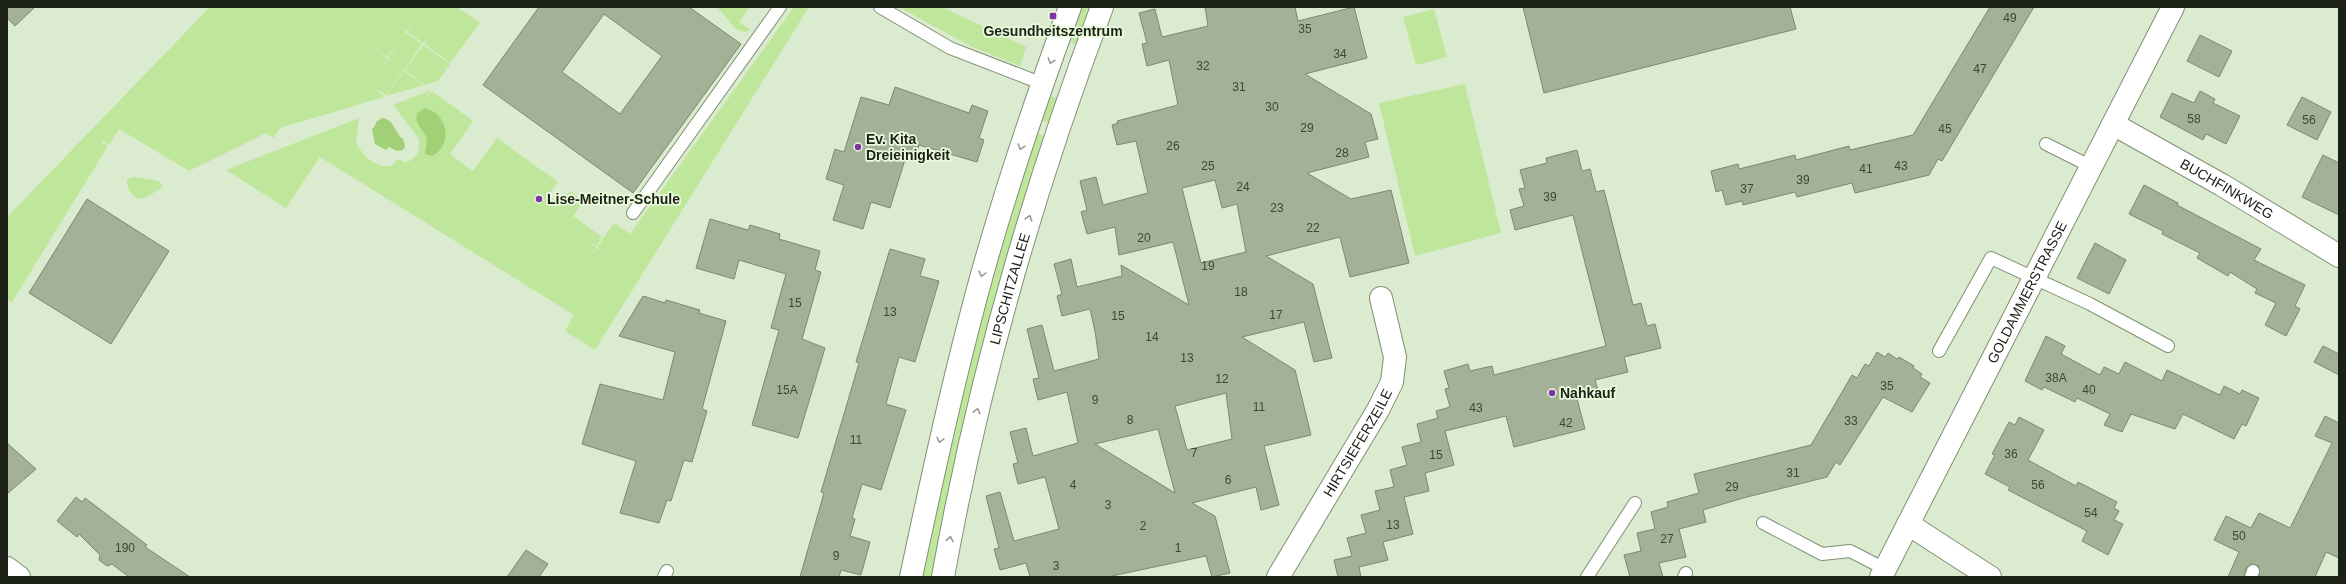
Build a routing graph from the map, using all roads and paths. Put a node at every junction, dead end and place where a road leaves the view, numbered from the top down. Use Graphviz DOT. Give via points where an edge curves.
graph roads {
  1 [pos="780,7"];
  2 [pos="880,7"];
  3 [pos="1070,7"];
  4 [pos="1102,7"];
  5 [pos="2173,7"];
  6 [pos="1042,84"];
  7 [pos="1070,93"];
  8 [pos="2114,124"];
  9 [pos="2046,144"];
  10 [pos="2092,167"];
  11 [pos="633,213"];
  12 [pos="2339,256"];
  13 [pos="2035,277"];
  14 [pos="1381,298"];
  15 [pos="2168,346"];
  16 [pos="1939,351"];
  17 [pos="1635,503"];
  18 [pos="1763,523"];
  19 [pos="1908,524"];
  20 [pos="7,568"];
  21 [pos="1883,573"];
  22 [pos="19,577"];
  23 [pos="911,577"];
  24 [pos="943,577"];
  25 [pos="1278,577"];
  26 [pos="1587,577"];
  27 [pos="1990,577"];
  1 -- 11 [label="lane"];
  2 -- 6 [label="lane" via="950,48"];
  3 -- 6 [label="street, LIPSCHITZALLEE, one-way"];
  4 -- 7 [label="street, LIPSCHITZALLEE"];
  5 -- 8 [label="street, GOLDAMMERSTRASSE"];
  6 -- 7 [label="street"];
  6 -- 23 [label="street, LIPSCHITZALLEE, one-way" via="983,270 940,438"];
  24 -- 7 [label="street, LIPSCHITZALLEE, one-way" via="992,350 1026,228"];
  8 -- 10 [label="street, GOLDAMMERSTRASSE"];
  8 -- 12 [label="street, BUCHFINKWEG" via="2222,185"];
  9 -- 10 [label="lane"];
  10 -- 13 [label="street, GOLDAMMERSTRASSE"];
  13 -- 15 [label="lane"];
  13 -- 16 [label="lane" via="1991,258"];
  13 -- 19 [label="street, GOLDAMMERSTRASSE"];
  14 -- 25 [label="street, HIRTSIEFERZEILE" via="1395,358 1392,382 1378,410"];
  17 -- 26 [label="lane"];
  18 -- 21 [label="lane" via="1822,554 1850,551"];
  19 -- 21 [label="street, GOLDAMMERSTRASSE"];
  19 -- 27 [label="street"];
  20 -- 22 [label="street"];
}
